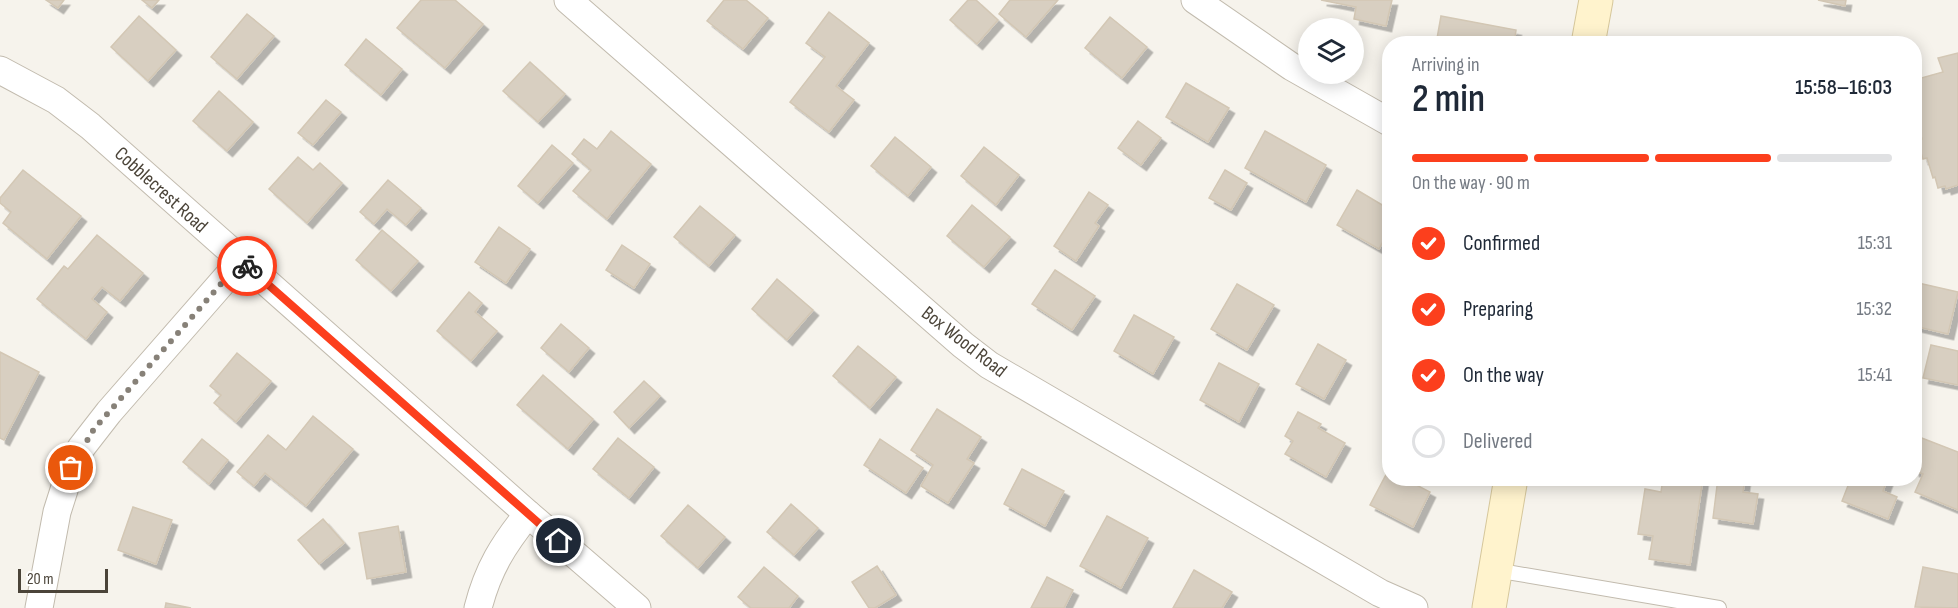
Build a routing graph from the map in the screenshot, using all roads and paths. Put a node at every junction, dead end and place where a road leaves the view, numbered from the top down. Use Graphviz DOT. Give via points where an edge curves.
graph roads {
  1 [pos="568,0"];
  2 [pos="1195,0"];
  3 [pos="1596,0"];
  4 [pos="1589,36"];
  5 [pos="0,70"];
  6 [pos="1382,119"];
  7 [pos="241,261"];
  8 [pos="1510,486"];
  9 [pos="528,514"];
  10 [pos="1496,570"];
  11 [pos="39,608"];
  12 [pos="478,608"];
  13 [pos="637,608"];
  14 [pos="1414,608"];
  15 [pos="1489,608"];
  16 [pos="1719,608"];
  1 -- 14 [label="street, Box Wood Road" via="989,365 1380,593"];
  2 -- 6 [label="street" via="1292,67"];
  3 -- 4 [label="main road"];
  5 -- 7 [label="street, Cobblecrest Road" via="73,113"];
  7 -- 9 [label="street, Cobblecrest Road"];
  7 -- 11 [label="street" via="101,420 81,448 57,512"];
  8 -- 10 [label="main road"];
  9 -- 12 [label="street" via="496,558"];
  9 -- 13 [label="street, Cobblecrest Road"];
  10 -- 15 [label="main road"];
  10 -- 16 [label="lane"];
}
